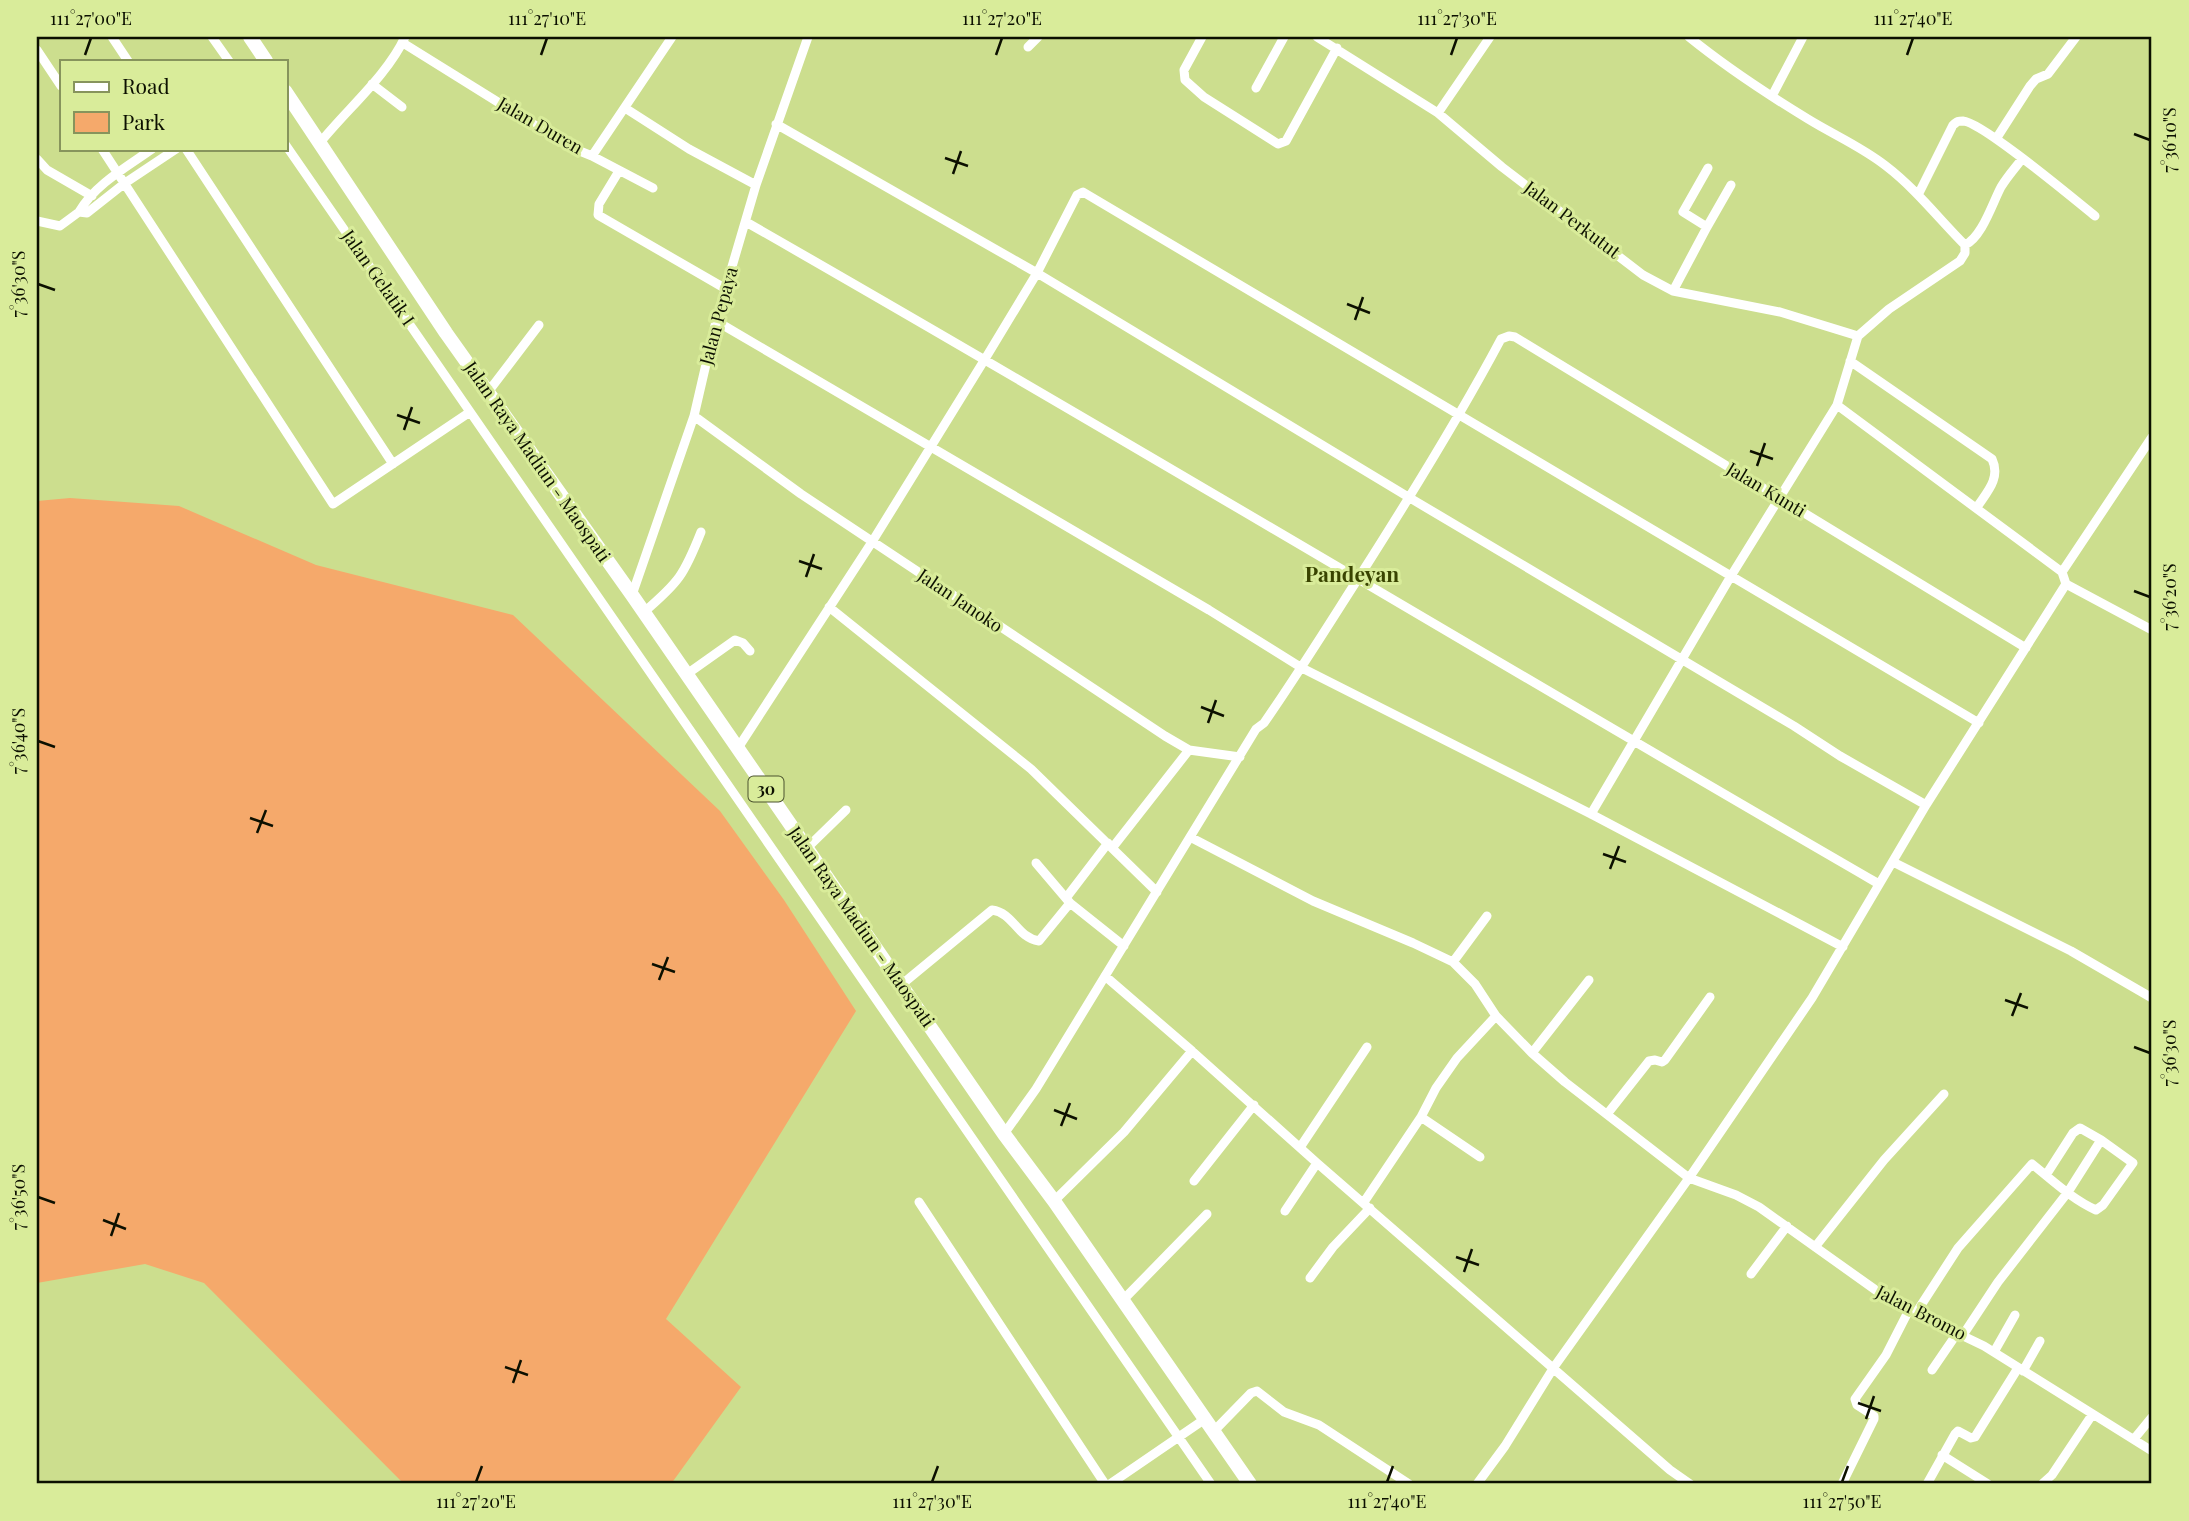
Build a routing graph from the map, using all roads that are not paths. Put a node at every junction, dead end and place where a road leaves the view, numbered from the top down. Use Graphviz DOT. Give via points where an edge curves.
graph roads {
  1 [pos="112,37"];
  2 [pos="212,37"];
  3 [pos="250,37"];
  4 [pos="671,37"];
  5 [pos="808,37"];
  6 [pos="1038,37"];
  7 [pos="1202,37"];
  8 [pos="1284,37"];
  9 [pos="1317,37"];
  10 [pos="1490,37"];
  11 [pos="1689,37"];
  12 [pos="1803,37"];
  13 [pos="2076,37"];
  14 [pos="404,40"];
  15 [pos="1028,47"];
  16 [pos="1337,48"];
  17 [pos="37,50"];
  18 [pos="127,60"];
  19 [pos="228,60"];
  20 [pos="265,60"];
  21 [pos="60,84"];
  22 [pos="372,84"];
  23 [pos="1256,88"];
  24 [pos="287,94"];
  25 [pos="1772,96"];
  26 [pos="402,107"];
  27 [pos="625,108"];
  28 [pos="1438,113"];
  29 [pos="776,124"];
  30 [pos="1996,139"];
  31 [pos="319,144"];
  32 [pos="287,147"];
  33 [pos="103,150"];
  34 [pos="151,150"];
  35 [pos="174,150"];
  36 [pos="187,150"];
  37 [pos="592,156"];
  38 [pos="37,159"];
  39 [pos="2022,159"];
  40 [pos="1707,168"];
  41 [pos="619,171"];
  42 [pos="117,173"];
  43 [pos="125,183"];
  44 [pos="756,185"];
  45 [pos="1731,185"];
  46 [pos="653,188"];
  47 [pos="1919,193"];
  48 [pos="92,196"];
  49 [pos="79,212"];
  50 [pos="2095,216"];
  51 [pos="37,221"];
  52 [pos="746,222"];
  53 [pos="1707,227"];
  54 [pos="1965,246"];
  55 [pos="1037,273"];
  56 [pos="726,289"];
  57 [pos="1673,291"];
  58 [pos="716,321"];
  59 [pos="539,325"];
  60 [pos="1858,336"];
  61 [pos="985,359"];
  62 [pos="1850,361"];
  63 [pos="488,392"];
  64 [pos="1837,405"];
  65 [pos="470,412"];
  66 [pos="694,416"];
  67 [pos="1460,417"];
  68 [pos="2152,437"];
  69 [pos="930,447"];
  70 [pos="393,464"];
  71 [pos="1410,498"];
  72 [pos="1779,498"];
  73 [pos="1977,507"];
  74 [pos="701,532"];
  75 [pos="872,542"];
  76 [pos="2062,572"];
  77 [pos="1731,576"];
  78 [pos="1358,579"];
  79 [pos="2066,584"];
  80 [pos="632,595"];
  81 [pos="829,607"];
  82 [pos="644,612"];
  83 [pos="2152,630"];
  84 [pos="2026,648"];
  85 [pos="750,651"];
  86 [pos="1683,660"];
  87 [pos="1302,668"];
  88 [pos="687,674"];
  89 [pos="1979,723"];
  90 [pos="1633,742"];
  91 [pos="738,748"];
  92 [pos="1189,750"];
  93 [pos="1240,757"];
  94 [pos="1926,805"];
  95 [pos="846,810"];
  96 [pos="1591,814"];
  97 [pos="1190,837"];
  98 [pos="1111,845"];
  99 [pos="807,848"];
  100 [pos="1893,862"];
  101 [pos="1036,863"];
  102 [pos="1879,884"];
  103 [pos="1157,892"];
  104 [pos="1068,901"];
  105 [pos="1487,916"];
  106 [pos="1124,946"];
  107 [pos="1843,947"];
  108 [pos="1453,962"];
  109 [pos="1105,976"];
  110 [pos="1589,980"];
  111 [pos="901,985"];
  112 [pos="1710,997"];
  113 [pos="2152,998"];
  114 [pos="1496,1016"];
  115 [pos="1367,1046"];
  116 [pos="1192,1051"];
  117 [pos="1532,1053"];
  118 [pos="1944,1094"];
  119 [pos="1254,1105"];
  120 [pos="1608,1113"];
  121 [pos="1421,1117"];
  122 [pos="1004,1134"];
  123 [pos="2101,1139"];
  124 [pos="1301,1146"];
  125 [pos="1480,1157"];
  126 [pos="1317,1163"];
  127 [pos="2046,1175"];
  128 [pos="1689,1178"];
  129 [pos="1194,1181"];
  130 [pos="2068,1192"];
  131 [pos="1054,1201"];
  132 [pos="919,1202"];
  133 [pos="1367,1205"];
  134 [pos="1285,1211"];
  135 [pos="1207,1214"];
  136 [pos="1787,1226"];
  137 [pos="1815,1247"];
  138 [pos="1751,1274"];
  139 [pos="1310,1278"];
  140 [pos="1123,1300"];
  141 [pos="1912,1312"];
  142 [pos="2015,1315"];
  143 [pos="1960,1333"];
  144 [pos="2040,1341"];
  145 [pos="1994,1352"];
  146 [pos="1554,1367"];
  147 [pos="1932,1370"];
  148 [pos="2020,1370"];
  149 [pos="2092,1415"];
  150 [pos="2152,1418"];
  151 [pos="1209,1425"];
  152 [pos="1178,1438"];
  153 [pos="2134,1439"];
  154 [pos="2152,1451"];
  155 [pos="1942,1455"];
  156 [pos="1105,1484"];
  157 [pos="1110,1484"];
  158 [pos="1211,1484"];
  159 [pos="1250,1484"];
  160 [pos="1409,1484"];
  161 [pos="1476,1484"];
  162 [pos="1690,1484"];
  163 [pos="1842,1484"];
  164 [pos="1927,1484"];
  165 [pos="1988,1484"];
  166 [pos="2042,1484"];
  1 -- 18 [label="street"];
  2 -- 19 [label="street"];
  3 -- 20 [label="highway"];
  4 -- 27 [label="street, Jalan Duren"];
  5 -- 29 [label="street, Jalan Pepaya"];
  6 -- 15 [label="street"];
  7 -- 16 [label="street" via="1184,70 1185,80 1278,144 1286,141"];
  8 -- 23 [label="street"];
  9 -- 16 [label="street, Jalan Perkutut"];
  10 -- 28 [label="street"];
  11 -- 25 [label="street"];
  12 -- 25 [label="street"];
  13 -- 30 [label="street" via="2048,75 2030,86"];
  14 -- 22 [label="street"];
  14 -- 37 [label="street, Jalan Duren" via="570,147"];
  16 -- 28 [label="street, Jalan Perkutut"];
  17 -- 21 [label="street"];
  22 -- 26 [label="street"];
  22 -- 31 [label="street"];
  24 -- 31 [label="highway, Jalan Raya Madiun - Maospati / 30"];
  25 -- 47 [label="street" via="1864,150"];
  27 -- 37 [label="street, Jalan Duren"];
  27 -- 44 [label="street"];
  28 -- 57 [label="street, Jalan Perkutut" via="1643,275"];
  29 -- 44 [label="street, Jalan Pepaya"];
  29 -- 55 [label="street"];
  30 -- 39 [label="street"];
  30 -- 47 [label="street" via="1966,121 1956,122"];
  31 -- 63 [label="highway, Jalan Raya Madiun - Maospati / 30"];
  32 -- 65 [label="street, Jalan Gelatik I"];
  33 -- 42 [label="street"];
  34 -- 42 [label="street"];
  35 -- 43 [label="street"];
  36 -- 70 [label="street"];
  37 -- 41 [label="street"];
  38 -- 48 [label="street" via="47,170"];
  39 -- 50 [label="street"];
  39 -- 54 [label="street" via="2002,185 1972,242"];
  40 -- 53 [label="street" via="1683,212"];
  41 -- 46 [label="street"];
  41 -- 56 [label="street" via="599,204 598,215"];
  42 -- 43 [label="street"];
  42 -- 48 [label="street"];
  43 -- 49 [label="street" via="87,212"];
  43 -- 70 [label="street" via="333,504"];
  44 -- 52 [label="street, Jalan Pepaya"];
  45 -- 53 [label="street"];
  47 -- 54 [label="street"];
  48 -- 49 [label="street"];
  49 -- 51 [label="street" via="60,226"];
  52 -- 56 [label="street, Jalan Pepaya"];
  52 -- 61 [label="street"];
  53 -- 57 [label="street"];
  54 -- 60 [label="street" via="1960,261"];
  55 -- 61 [label="street"];
  55 -- 67 [label="street" via="1077,195 1083,192"];
  55 -- 71 [label="street"];
  56 -- 58 [label="street, Jalan Pepaya"];
  57 -- 60 [label="street, Jalan Perkutut" via="1780,312"];
  58 -- 66 [label="street, Jalan Pepaya"];
  58 -- 69 [label="street"];
  59 -- 63 [label="street"];
  60 -- 62 [label="street"];
  61 -- 69 [label="street"];
  61 -- 78 [label="street"];
  62 -- 64 [label="street"];
  62 -- 73 [label="street" via="1992,459 1994,480"];
  63 -- 80 [label="highway, Jalan Raya Madiun - Maospati / 30"];
  64 -- 72 [label="street"];
  64 -- 73 [label="street"];
  65 -- 70 [label="street"];
  65 -- 152 [label="street, Jalan Gelatik I"];
  66 -- 75 [label="street, Jalan Janoko"];
  66 -- 80 [label="street, Jalan Pepaya"];
  67 -- 71 [label="street"];
  67 -- 72 [label="street, Jalan Kunti" via="1501,339 1515,337"];
  67 -- 77 [label="street"];
  68 -- 76 [label="street"];
  69 -- 75 [label="street"];
  69 -- 87 [label="street"];
  71 -- 78 [label="street"];
  71 -- 86 [label="street"];
  72 -- 77 [label="street"];
  72 -- 84 [label="street, Jalan Kunti"];
  73 -- 76 [label="street"];
  74 -- 82 [label="street" via="683,574"];
  75 -- 81 [label="street"];
  75 -- 92 [label="street, Jalan Janoko"];
  76 -- 79 [label="street"];
  77 -- 86 [label="street"];
  77 -- 89 [label="street"];
  78 -- 87 [label="street"];
  78 -- 90 [label="street"];
  79 -- 83 [label="street"];
  79 -- 84 [label="street"];
  80 -- 82 [label="highway, Jalan Raya Madiun - Maospati / 30"];
  81 -- 91 [label="street"];
  81 -- 98 [label="street" via="1031,769"];
  82 -- 88 [label="highway, Jalan Raya Madiun - Maospati / 30"];
  84 -- 89 [label="street"];
  85 -- 88 [label="street" via="734,640"];
  86 -- 90 [label="street"];
  86 -- 94 [label="street"];
  87 -- 93 [label="street"];
  87 -- 96 [label="street"];
  88 -- 91 [label="highway, Jalan Raya Madiun - Maospati / 30"];
  89 -- 94 [label="street"];
  90 -- 96 [label="street"];
  90 -- 102 [label="street"];
  91 -- 99 [label="highway, Jalan Raya Madiun - Maospati / 30"];
  92 -- 93 [label="street, Jalan Janoko"];
  92 -- 98 [label="street"];
  93 -- 97 [label="street"];
  94 -- 100 [label="street"];
  95 -- 99 [label="street"];
  96 -- 107 [label="street"];
  97 -- 103 [label="street"];
  97 -- 108 [label="street" via="1313,901"];
  98 -- 103 [label="street"];
  98 -- 104 [label="street"];
  99 -- 111 [label="highway, Jalan Raya Madiun - Maospati / 30"];
  100 -- 102 [label="street"];
  100 -- 113 [label="street" via="2071,951"];
  101 -- 104 [label="street"];
  102 -- 107 [label="street"];
  103 -- 106 [label="street"];
  104 -- 106 [label="street"];
  104 -- 111 [label="street" via="1039,941 1028,939 1002,912 992,910"];
  105 -- 108 [label="street"];
  106 -- 109 [label="street"];
  107 -- 128 [label="street"];
  108 -- 114 [label="street, Jalan Bromo" via="1475,984"];
  109 -- 116 [label="street"];
  109 -- 122 [label="street"];
  110 -- 117 [label="street"];
  111 -- 122 [label="highway, Jalan Raya Madiun - Maospati / 30"];
  112 -- 120 [label="street" via="1665,1060 1649,1062"];
  114 -- 117 [label="street, Jalan Bromo"];
  114 -- 121 [label="street" via="1457,1058"];
  115 -- 124 [label="street"];
  116 -- 119 [label="street"];
  116 -- 131 [label="street" via="1124,1132"];
  117 -- 120 [label="street, Jalan Bromo"];
  118 -- 137 [label="street"];
  119 -- 124 [label="street"];
  119 -- 129 [label="street"];
  120 -- 128 [label="street, Jalan Bromo"];
  121 -- 125 [label="street"];
  121 -- 133 [label="street"];
  122 -- 131 [label="highway, Jalan Raya Madiun - Maospati / 30"];
  123 -- 127 [label="street" via="2077,1129"];
  123 -- 130 [label="street"];
  123 -- 130 [label="street" via="2133,1165 2100,1209"];
  124 -- 126 [label="street"];
  126 -- 133 [label="street"];
  126 -- 134 [label="street"];
  127 -- 130 [label="street"];
  127 -- 141 [label="street" via="2032,1164 1958,1248"];
  128 -- 136 [label="street, Jalan Bromo" via="1736,1195"];
  128 -- 146 [label="street"];
  130 -- 143 [label="street"];
  131 -- 140 [label="highway, Jalan Raya Madiun - Maospati / 30"];
  132 -- 156 [label="street"];
  133 -- 139 [label="street"];
  133 -- 146 [label="street"];
  135 -- 140 [label="street"];
  136 -- 137 [label="street, Jalan Bromo"];
  136 -- 138 [label="street"];
  137 -- 141 [label="street, Jalan Bromo"];
  140 -- 151 [label="highway, Jalan Raya Madiun - Maospati / 30"];
  141 -- 143 [label="street, Jalan Bromo"];
  141 -- 163 [label="street" via="1855,1399 1874,1419"];
  142 -- 145 [label="street"];
  143 -- 145 [label="street, Jalan Bromo"];
  143 -- 147 [label="street"];
  144 -- 148 [label="street"];
  145 -- 148 [label="street, Jalan Bromo"];
  146 -- 161 [label="street"];
  146 -- 162 [label="street"];
  148 -- 149 [label="street, Jalan Bromo"];
  148 -- 155 [label="street" via="1975,1437 1958,1431"];
  149 -- 153 [label="street, Jalan Bromo"];
  149 -- 166 [label="street"];
  150 -- 153 [label="street"];
  151 -- 152 [label="street"];
  151 -- 159 [label="highway, Jalan Raya Madiun - Maospati / 30"];
  151 -- 160 [label="street" via="1257,1391 1284,1412 1319,1425"];
  152 -- 157 [label="street"];
  152 -- 158 [label="street, Jalan Gelatik I"];
  153 -- 154 [label="street, Jalan Bromo"];
  155 -- 164 [label="street"];
  155 -- 165 [label="street"];
}
